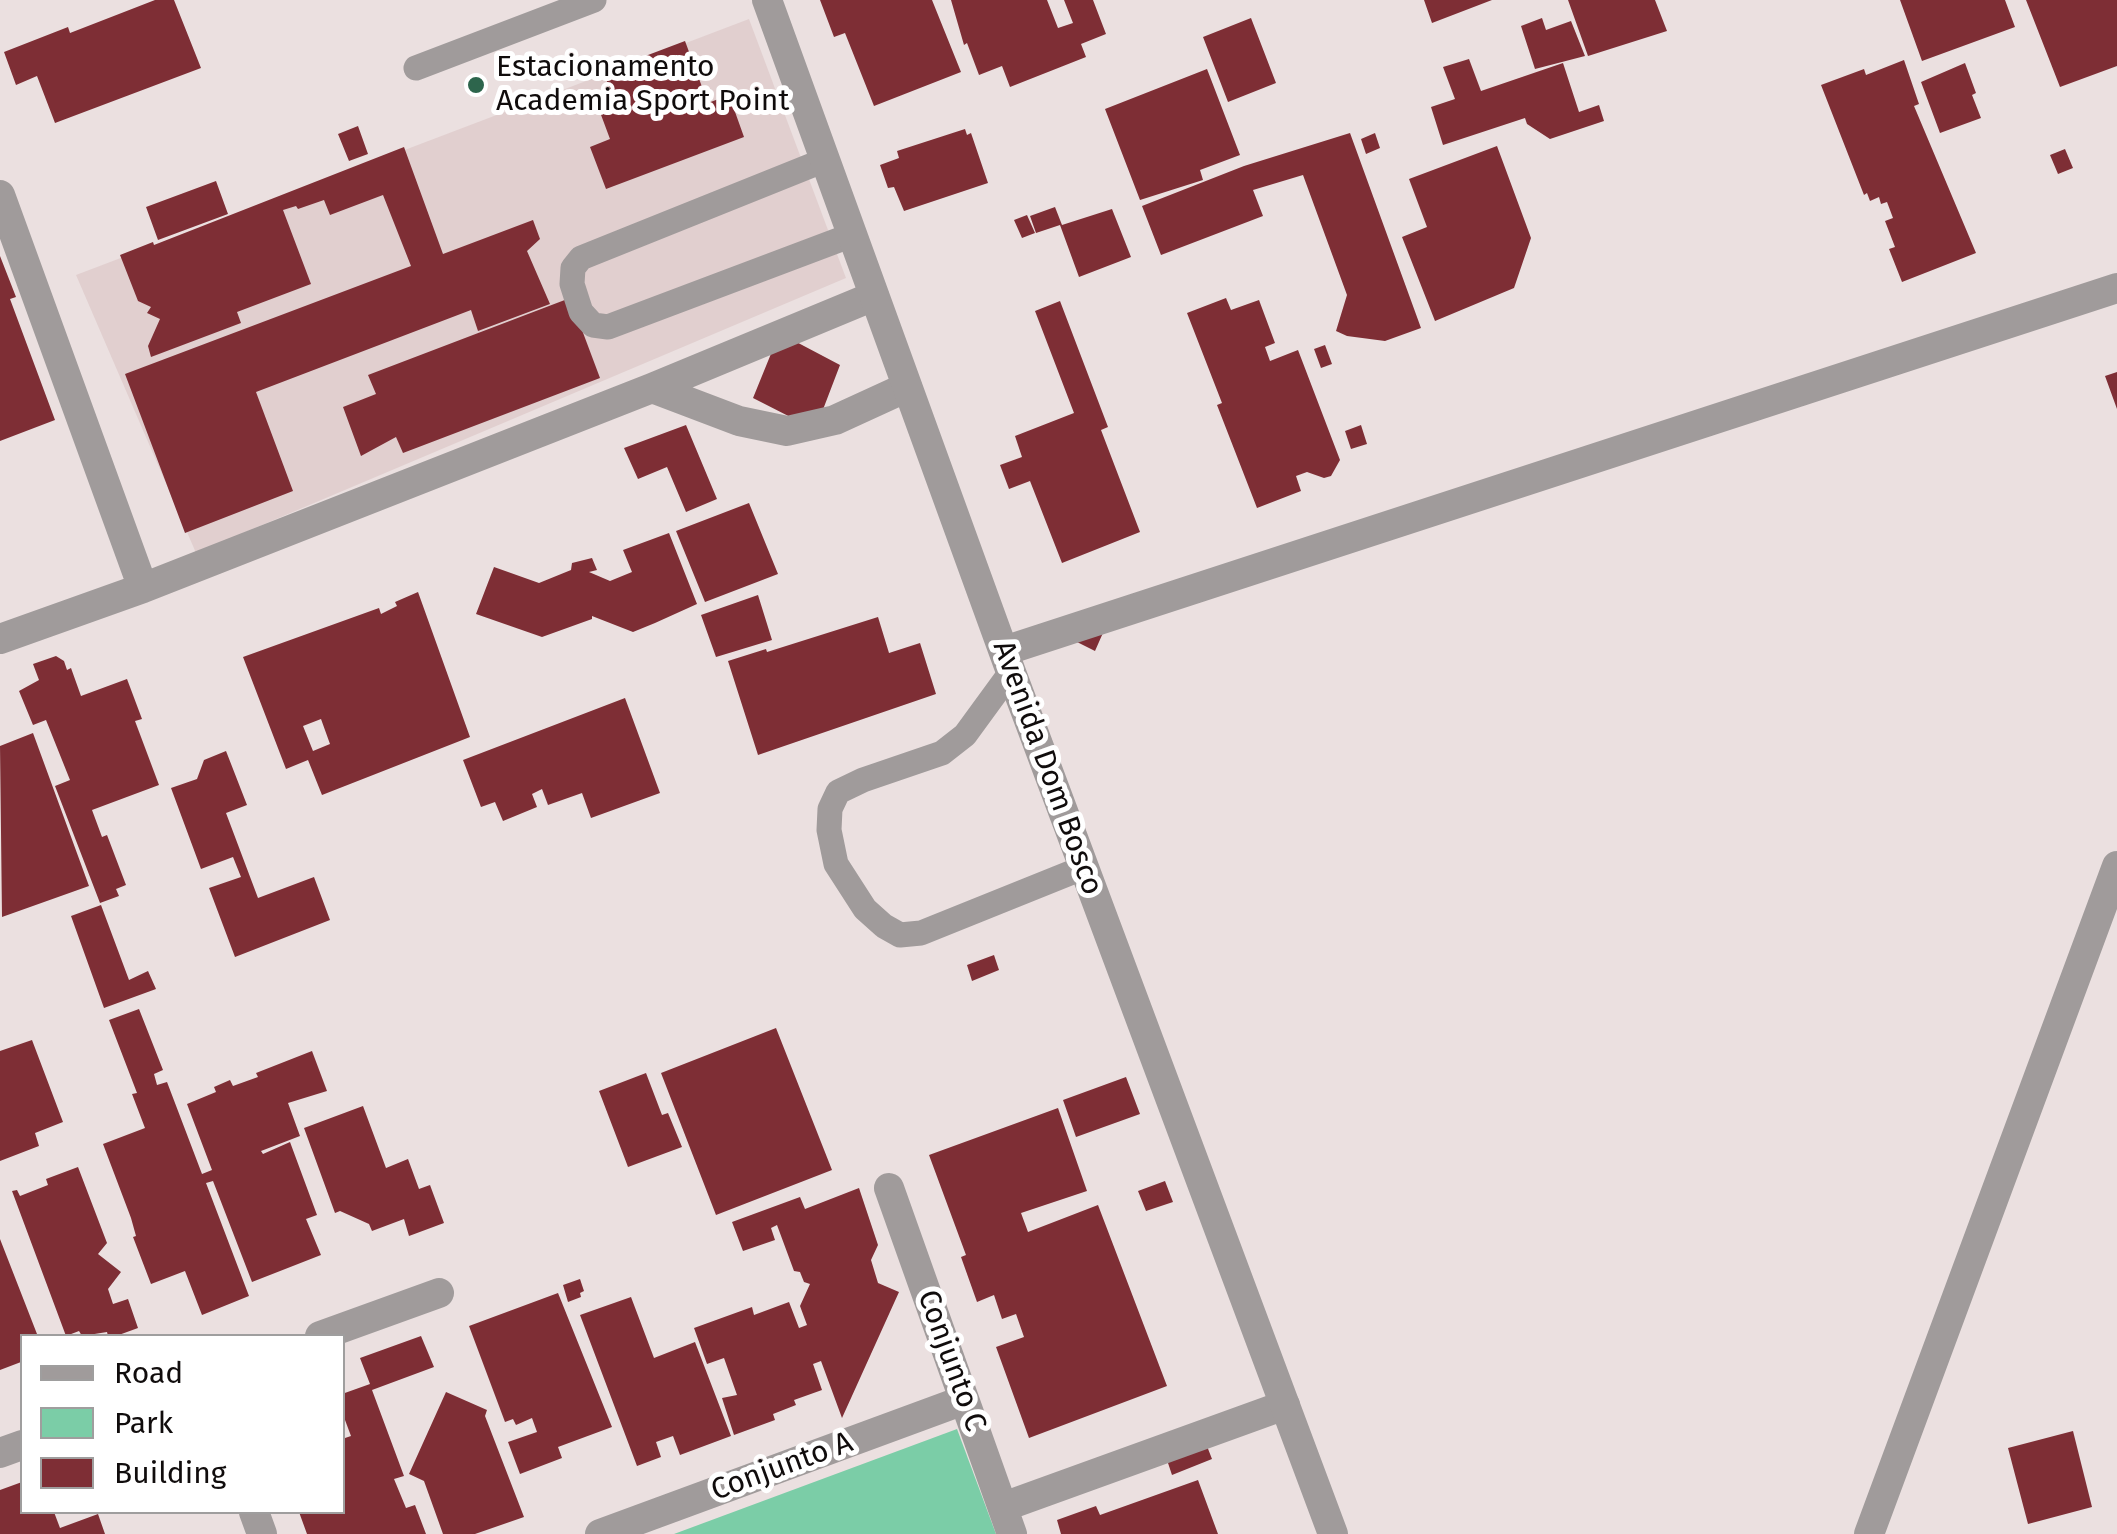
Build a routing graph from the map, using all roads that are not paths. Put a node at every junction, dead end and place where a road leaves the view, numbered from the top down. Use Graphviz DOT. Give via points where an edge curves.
graph roads {
  1 [pos="594,0"];
  2 [pos="767,0"];
  3 [pos="416,68"];
  4 [pos="825,160"];
  5 [pos="0,195"];
  6 [pos="852,235"];
  7 [pos="2117,288"];
  8 [pos="874,296"];
  9 [pos="907,387"];
  10 [pos="652,388"];
  11 [pos="143,588"];
  12 [pos="0,639"];
  13 [pos="1007,662"];
  14 [pos="2117,866"];
  15 [pos="1085,868"];
  16 [pos="889,1188"];
  17 [pos="439,1293"];
  18 [pos="326,1334"];
  19 [pos="964,1400"];
  20 [pos="1285,1404"];
  21 [pos="1008,1521"];
  22 [pos="600,1534"];
  23 [pos="1333,1534"];
  24 [pos="1870,1534"];
  1 -- 3 [label="lane"];
  2 -- 4 [label="street, Avenida Dom Bosco"];
  4 -- 6 [label="street, Avenida Dom Bosco"];
  4 -- 6 [label="lane" via="582,258 572,284 581,312 593,325 608,327"];
  5 -- 11 [label="street"];
  6 -- 8 [label="street, Avenida Dom Bosco"];
  7 -- 13 [label="street"];
  8 -- 9 [label="street, Avenida Dom Bosco"];
  8 -- 10 [label="street"];
  9 -- 10 [label="street" via="835,420 787,431 739,421"];
  9 -- 13 [label="street, Avenida Dom Bosco"];
  10 -- 11 [label="street"];
  11 -- 12 [label="street"];
  13 -- 15 [label="street, Avenida Dom Bosco"];
  13 -- 15 [label="lane" via="965,736 942,753 838,792 829,830 836,864 865,909 900,935 921,933"];
  14 -- 24 [label="street"];
  15 -- 20 [label="street, Avenida Dom Bosco"];
  16 -- 19 [label="street, Conjunto C"];
  17 -- 18 [label="street"];
  19 -- 21 [label="street, Conjunto C"];
  19 -- 22 [label="street, Conjunto A"];
  20 -- 21 [label="street"];
  20 -- 23 [label="street, Avenida Dom Bosco"];
}
